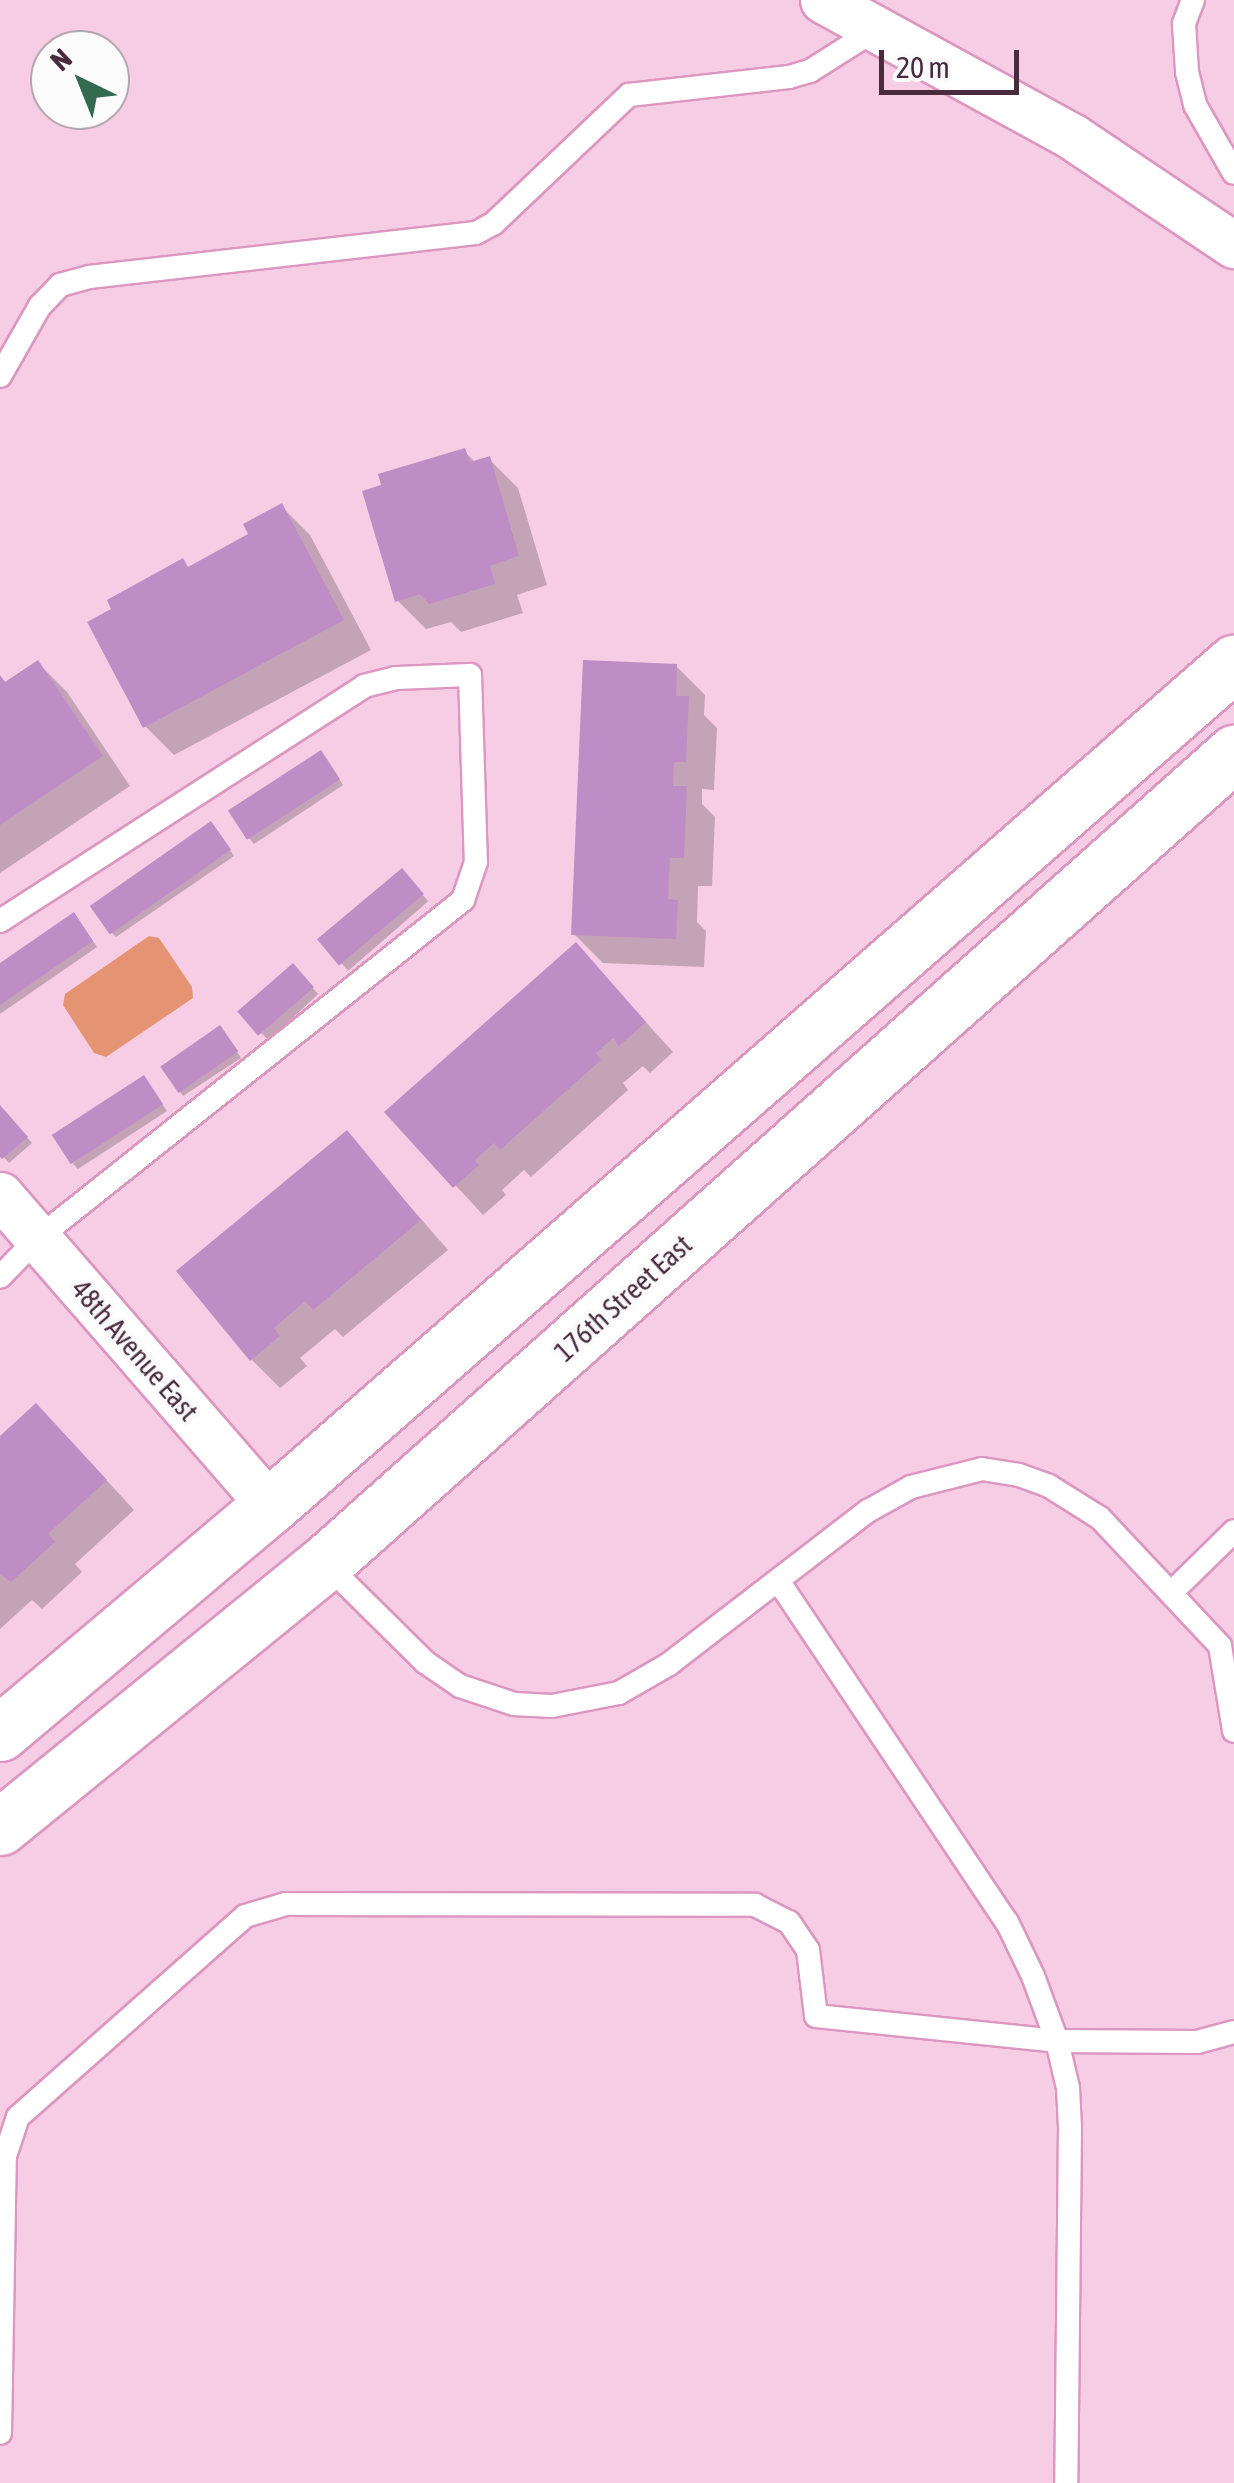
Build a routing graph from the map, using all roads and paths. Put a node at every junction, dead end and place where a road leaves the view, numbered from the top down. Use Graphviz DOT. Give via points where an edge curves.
graph roads {
  1 [pos="823,0"];
  2 [pos="1193,0"];
  3 [pos="878,28"];
  4 [pos="1234,172"];
  5 [pos="1234,245"];
  6 [pos="0,376"];
  7 [pos="1234,664"];
  8 [pos="1234,753"];
  9 [pos="0,922"];
  10 [pos="0,1194"];
  11 [pos="38,1238"];
  12 [pos="0,1277"];
  13 [pos="270,1506"];
  14 [pos="1234,1530"];
  15 [pos="325,1563"];
  16 [pos="197,1568"];
  17 [pos="779,1582"];
  18 [pos="1170,1593"];
  19 [pos="1234,1731"];
  20 [pos="0,1734"];
  21 [pos="0,1780"];
  22 [pos="0,1827"];
  23 [pos="1234,2032"];
  24 [pos="1057,2041"];
  25 [pos="0,2433"];
  26 [pos="1066,2483"];
  1 -- 3 [label="street"];
  2 -- 4 [label="lane" via="1184,24 1187,72 1195,105"];
  3 -- 5 [label="street" via="1073,137"];
  3 -- 6 [label="lane" via="789,77 629,95 476,233 89,276 60,285 40,306"];
  7 -- 13 [label="main road"];
  8 -- 15 [label="main road, 176th Street East"];
  9 -- 11 [label="lane" via="364,686 470,675 476,862 464,900"];
  10 -- 11 [label="street, 48th Avenue East"];
  11 -- 12 [label="lane"];
  11 -- 13 [label="street, 48th Avenue East"];
  13 -- 16 [label="main road"];
  14 -- 18 [label="lane"];
  15 -- 17 [label="lane" via="426,1662 460,1686 514,1704 552,1706 620,1692"];
  15 -- 22 [label="main road, 176th Street East"];
  16 -- 20 [label="main road"];
  16 -- 21 [label="main road" via="139,1652"];
  17 -- 18 [label="lane" via="911,1486 982,1469 1019,1475 1077,1501"];
  17 -- 24 [label="lane" via="1007,1922"];
  18 -- 19 [label="lane" via="1220,1646"];
  23 -- 24 [label="lane" via="1197,2042"];
  24 -- 25 [label="lane" via="816,2016 808,1950 789,1922 755,1905 286,1904 244,1916 18,2117 5,2156"];
  24 -- 26 [label="lane" via="1070,2128"];
}
